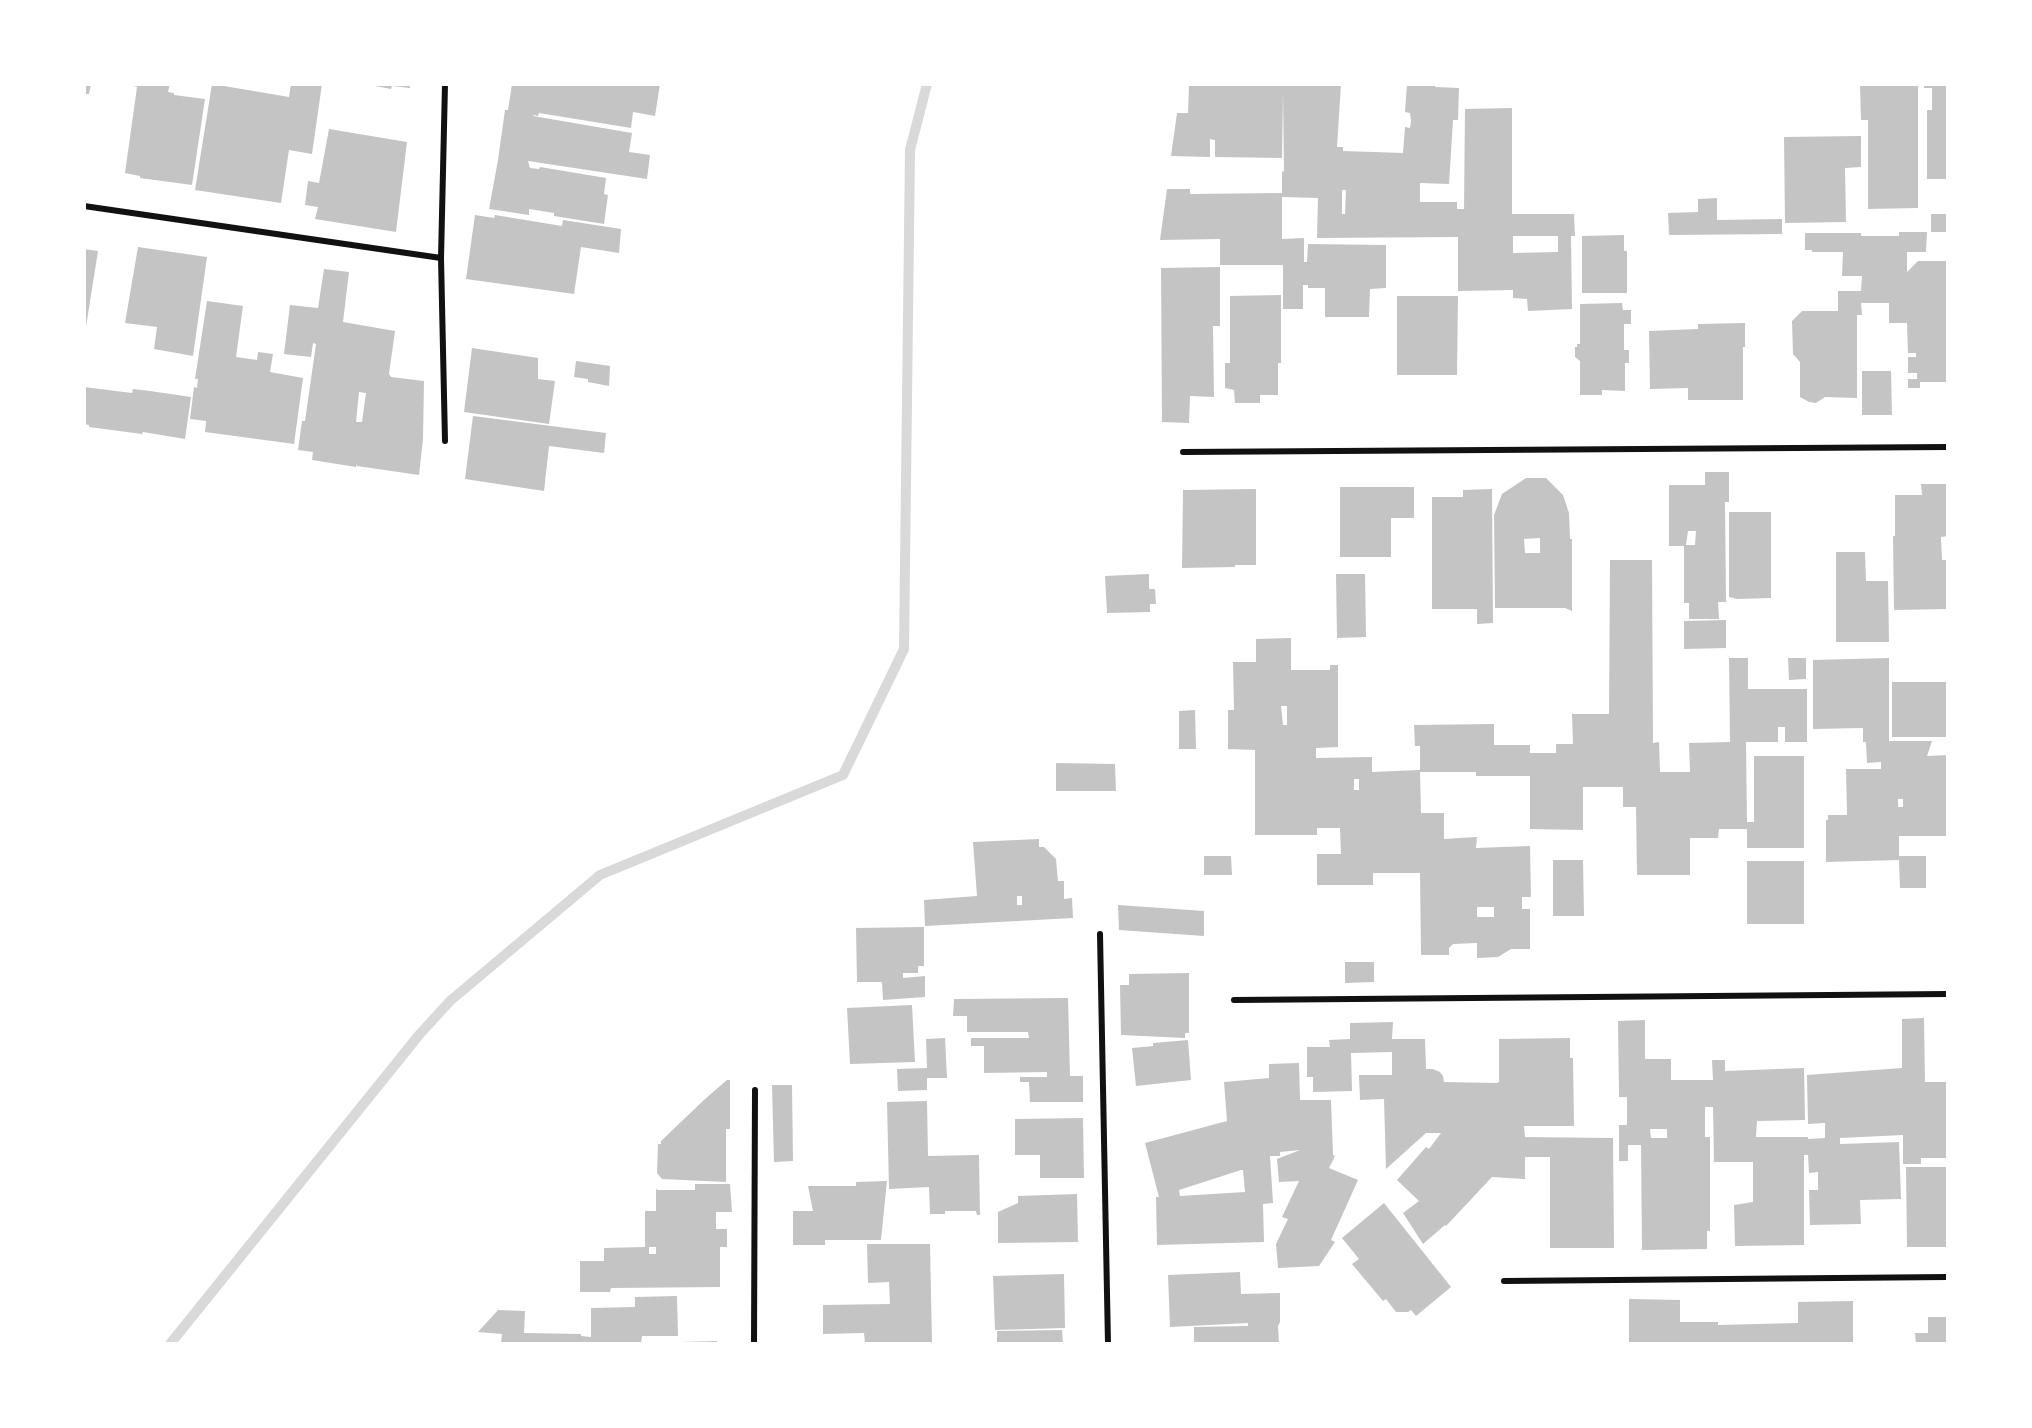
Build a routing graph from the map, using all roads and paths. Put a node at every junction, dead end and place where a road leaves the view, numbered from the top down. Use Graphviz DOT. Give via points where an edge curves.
graph roads {
  1 [pos="445,84"];
  2 [pos="84,206"];
  3 [pos="441,258"];
  4 [pos="444,441"];
  5 [pos="1948,447"];
  6 [pos="1182,452"];
  7 [pos="1100,934"];
  8 [pos="1948,994"];
  9 [pos="1234,1000"];
  10 [pos="755,1090"];
  11 [pos="1948,1277"];
  12 [pos="1504,1281"];
  13 [pos="754,1344"];
  14 [pos="1108,1344"];
  1 -- 3 [label="street"];
  2 -- 3 [label="street"];
  3 -- 4 [label="street"];
  5 -- 6 [label="street"];
  7 -- 14 [label="street"];
  8 -- 9 [label="street"];
  10 -- 13 [label="street"];
  11 -- 12 [label="street"];
}
